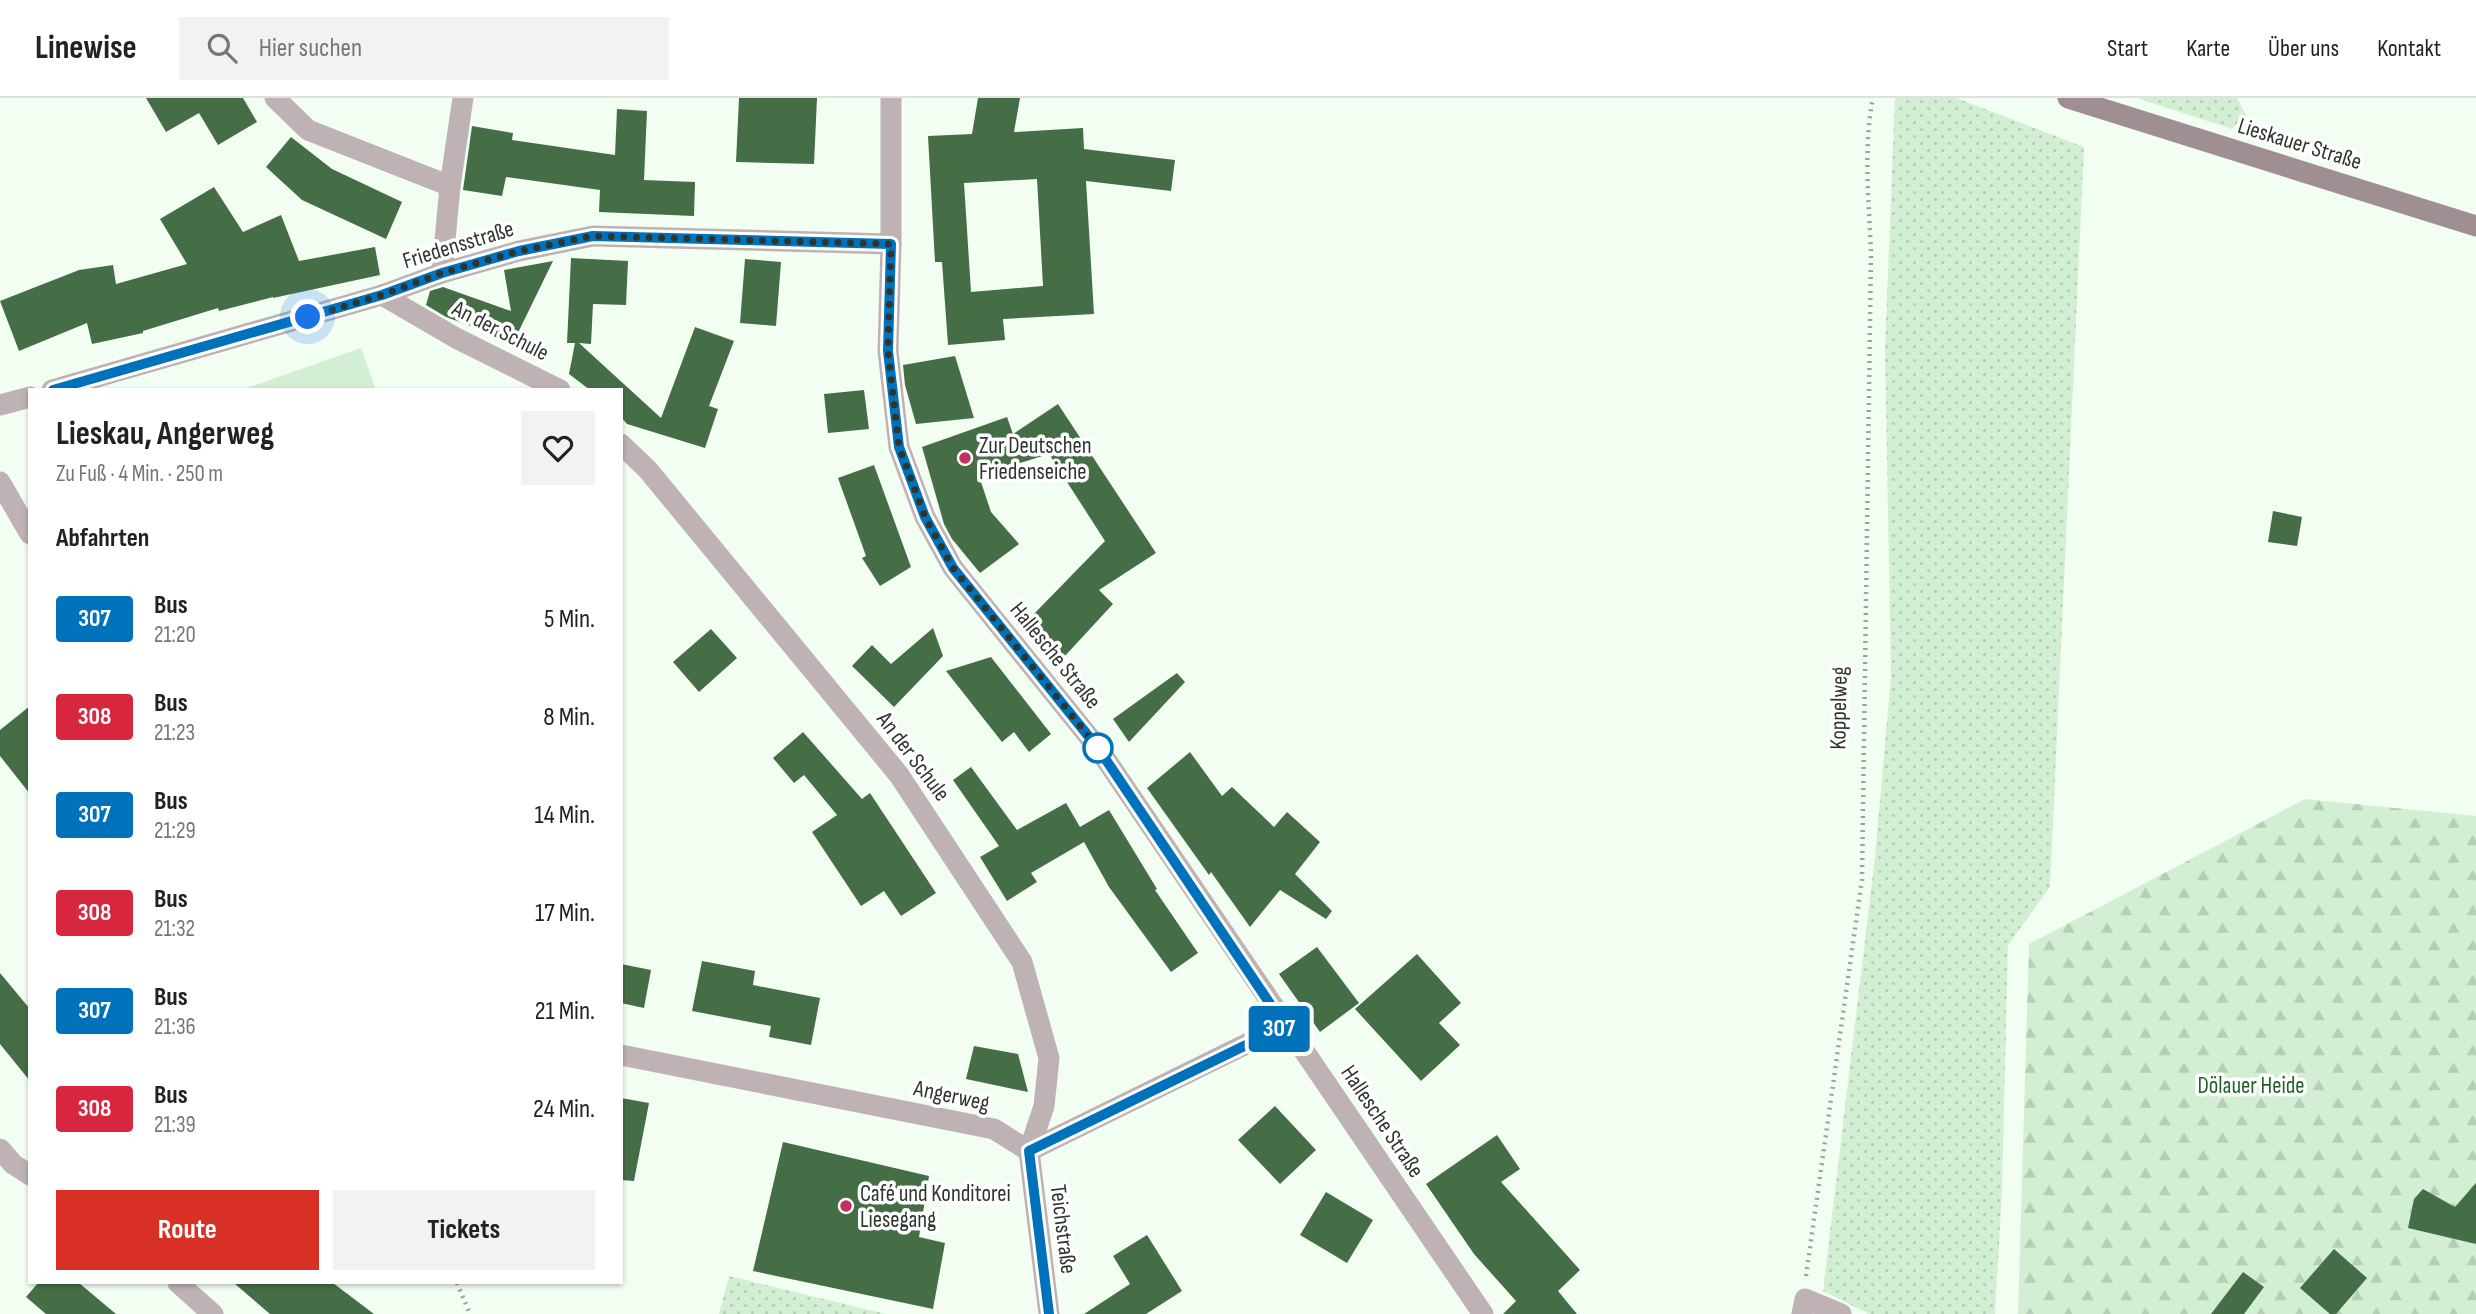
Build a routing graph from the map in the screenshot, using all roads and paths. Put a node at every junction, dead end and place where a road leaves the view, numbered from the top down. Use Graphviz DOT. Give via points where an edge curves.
graph roads {
  1 [pos="275,98"];
  2 [pos="463,98"];
  3 [pos="891,98"];
  4 [pos="1873,98"];
  5 [pos="2068,98"];
  6 [pos="450,186"];
  7 [pos="2476,226"];
  8 [pos="891,244"];
  9 [pos="442,273"];
  10 [pos="382,295"];
  11 [pos="59,388"];
  12 [pos="556,388"];
  13 [pos="28,398"];
  14 [pos="0,405"];
  15 [pos="623,446"];
  16 [pos="0,482"];
  17 [pos="28,531"];
  18 [pos="1285,1026"];
  19 [pos="623,1055"];
  20 [pos="0,1149"];
  21 [pos="1029,1151"];
  22 [pos="28,1174"];
  23 [pos="179,1284"];
  24 [pos="457,1284"];
  25 [pos="1803,1307"];
  26 [pos="213,1314"];
  27 [pos="470,1314"];
  28 [pos="1049,1314"];
  29 [pos="1483,1314"];
  30 [pos="1841,1314"];
  1 -- 6 [label="street" via="308,130"];
  2 -- 6 [label="street"];
  3 -- 8 [label="street, Hallesche Straße"];
  4 -- 25 [label="path, Koppelweg" via="1868,150 1871,253 1862,879"];
  5 -- 7 [label="street, Lieskauer Straße"];
  6 -- 9 [label="street"];
  8 -- 9 [label="street, Friedensstraße" via="593,236"];
  8 -- 18 [label="street, Hallesche Straße" via="888,351 899,447 925,517 953,568 1098,748"];
  9 -- 10 [label="street, Friedensstraße"];
  10 -- 11 [label="street, Friedensstraße"];
  10 -- 12 [label="street, An der Schule"];
  13 -- 14 [label="street"];
  15 -- 21 [label="street, An der Schule" via="648,470 899,775 1021,962 1049,1058 1044,1106"];
  16 -- 17 [label="street"];
  18 -- 21 [label="street"];
  18 -- 29 [label="street, Hallesche Straße"];
  19 -- 21 [label="street, Angerweg" via="994,1129"];
  20 -- 22 [label="street"];
  21 -- 28 [label="street, Teichstraße"];
  23 -- 26 [label="street"];
  24 -- 27 [label="path"];
  25 -- 30 [label="street"];
}
